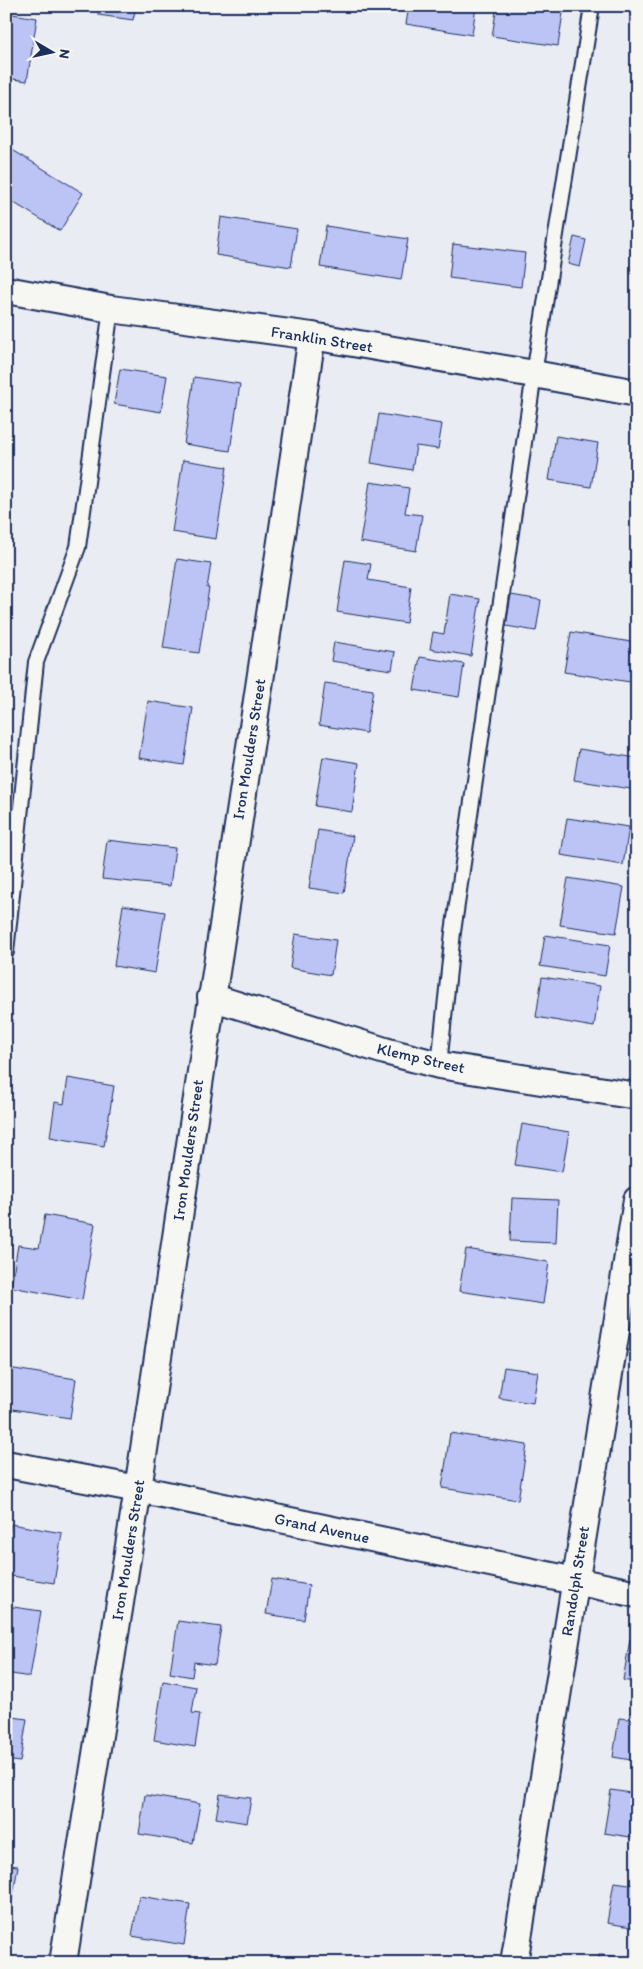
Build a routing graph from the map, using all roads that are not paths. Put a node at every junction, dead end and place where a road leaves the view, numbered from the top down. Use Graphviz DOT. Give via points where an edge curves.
graph roads {
  1 [pos="592,6"];
  2 [pos="6,290"];
  3 [pos="111,309"];
  4 [pos="312,336"];
  5 [pos="534,374"];
  6 [pos="637,393"];
  7 [pos="6,952"];
  8 [pos="211,997"];
  9 [pos="439,1065"];
  10 [pos="637,1096"];
  11 [pos="637,1200"];
  12 [pos="6,1464"];
  13 [pos="138,1490"];
  14 [pos="575,1580"];
  15 [pos="637,1594"];
  16 [pos="63,1963"];
  17 [pos="514,1963"];
  1 -- 5 [label="lane"];
  2 -- 3 [label="street, Franklin Street"];
  3 -- 4 [label="street, Franklin Street"];
  3 -- 7 [label="lane" via="78,547 36,662"];
  4 -- 5 [label="street, Franklin Street"];
  4 -- 8 [label="street, Iron Moulders Street"];
  5 -- 6 [label="street, Franklin Street"];
  5 -- 9 [label="lane" via="453,932"];
  8 -- 9 [label="street, Klemp Street"];
  8 -- 13 [label="street, Iron Moulders Street"];
  9 -- 10 [label="street, Klemp Street"];
  11 -- 14 [label="street, Randolph Street"];
  12 -- 13 [label="street, Grand Avenue"];
  13 -- 14 [label="street, Grand Avenue"];
  13 -- 16 [label="street, Iron Moulders Street"];
  14 -- 15 [label="street, Grand Avenue"];
  14 -- 17 [label="street, Randolph Street"];
}
